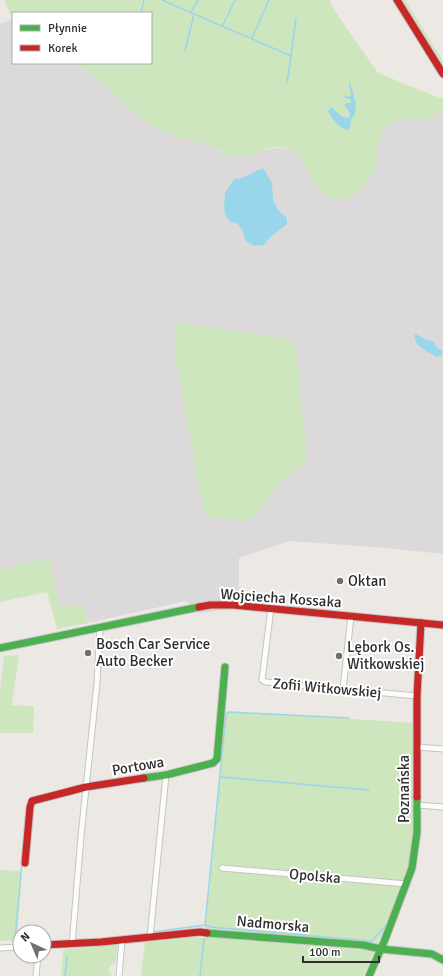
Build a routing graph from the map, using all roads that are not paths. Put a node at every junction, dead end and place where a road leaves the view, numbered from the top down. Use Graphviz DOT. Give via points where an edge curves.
graph roads {
  1 [pos="397,0"];
  2 [pos="443,74"];
  3 [pos="271,608"];
  4 [pos="351,616"];
  5 [pos="421,623"];
  6 [pos="443,625"];
  7 [pos="100,627"];
  8 [pos="0,648"];
  9 [pos="225,667"];
  10 [pos="343,689"];
  11 [pos="417,696"];
  12 [pos="417,747"];
  13 [pos="443,749"];
  14 [pos="166,774"];
  15 [pos="86,787"];
  16 [pos="417,805"];
  17 [pos="443,807"];
  18 [pos="25,863"];
  19 [pos="222,868"];
  20 [pos="407,884"];
  21 [pos="150,937"];
  22 [pos="122,940"];
  23 [pos="72,945"];
  24 [pos="52,946"];
  25 [pos="12,947"];
  26 [pos="0,948"];
  27 [pos="381,949"];
  28 [pos="443,960"];
  29 [pos="37,964"];
  30 [pos="36,976"];
  31 [pos="119,976"];
  32 [pos="369,976"];
  1 -- 2 [label="street"];
  3 -- 4 [label="street, Wojciecha Kossaka"];
  3 -- 7 [label="street, Wojciecha Kossaka" via="210,605"];
  3 -- 10 [label="street, Zofii Witkowskiej" via="262,680"];
  4 -- 5 [label="street, Wojciecha Kossaka"];
  4 -- 10 [label="street"];
  5 -- 6 [label="street, Wojciecha Kossaka"];
  5 -- 11 [label="street, Poznańska"];
  7 -- 8 [label="street, Wojciecha Kossaka"];
  7 -- 15 [label="street" via="98,683"];
  9 -- 14 [label="street, Portowa" via="217,759 213,763"];
  10 -- 11 [label="street, Zofii Witkowskiej"];
  11 -- 12 [label="street, Poznańska"];
  12 -- 13 [label="street"];
  12 -- 16 [label="street, Poznańska"];
  14 -- 15 [label="street, Portowa"];
  14 -- 21 [label="street"];
  15 -- 18 [label="street, Portowa" via="32,801"];
  15 -- 23 [label="street"];
  16 -- 17 [label="street"];
  16 -- 20 [label="street, Poznańska" via="416,847"];
  19 -- 20 [label="street, Opolska"];
  20 -- 27 [label="street, Poznańska"];
  21 -- 22 [label="street, Nadmorska"];
  21 -- 27 [label="street, Nadmorska" via="200,932 363,945"];
  22 -- 23 [label="street, Nadmorska"];
  22 -- 31 [label="street"];
  23 -- 24 [label="street, Nadmorska"];
  25 -- 26 [label="street"];
  27 -- 28 [label="street, Nadmorska" via="432,954"];
  27 -- 32 [label="street, Poznańska"];
  29 -- 30 [label="street"];
}
